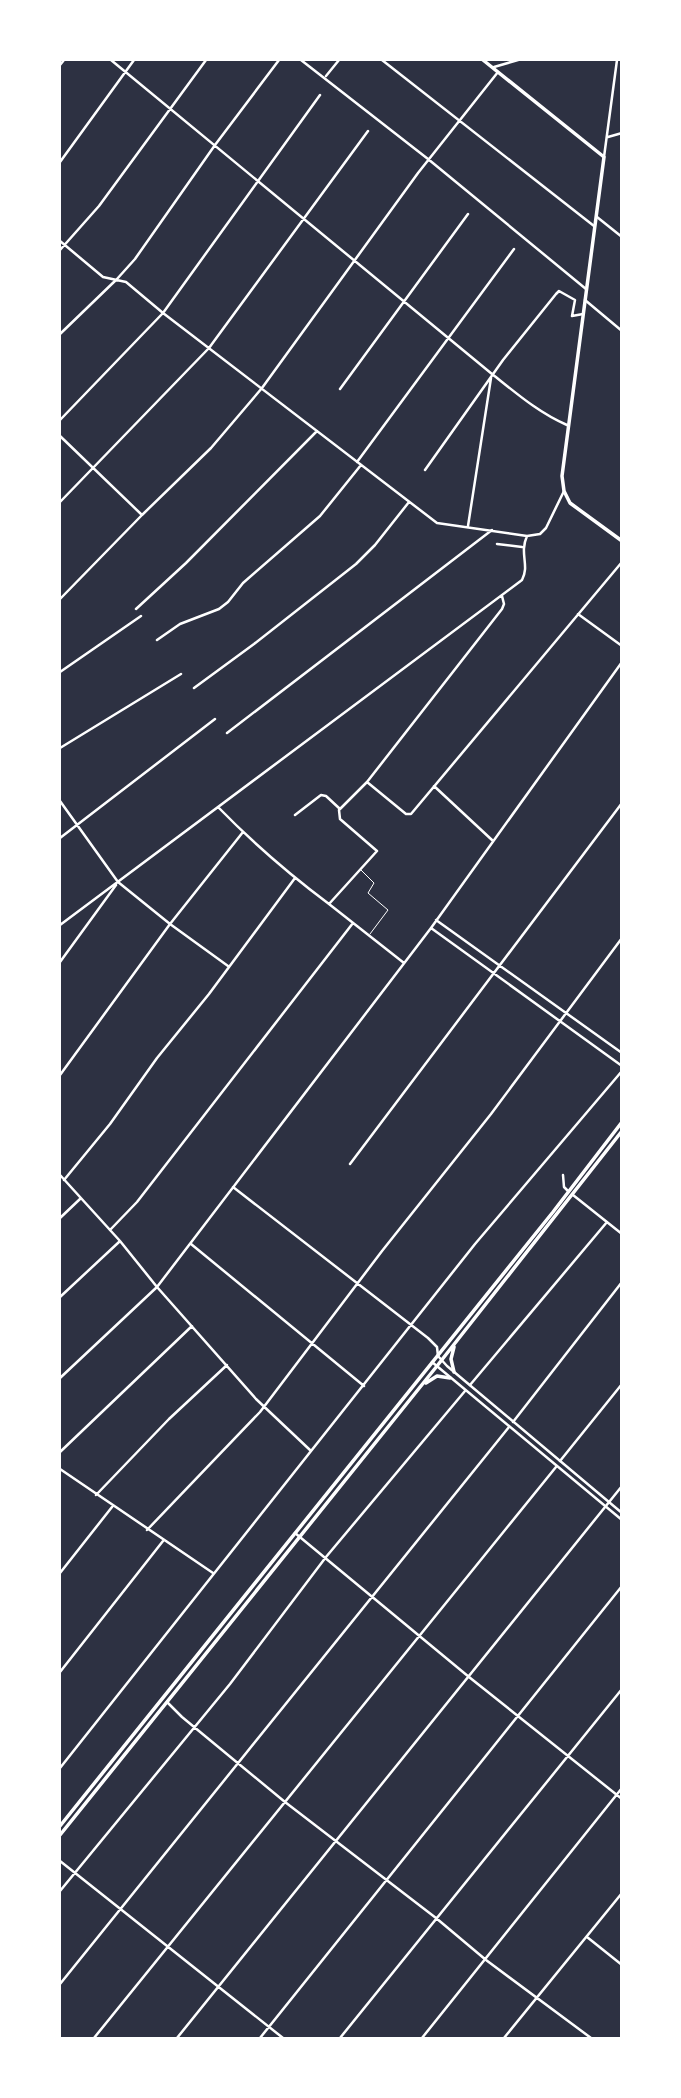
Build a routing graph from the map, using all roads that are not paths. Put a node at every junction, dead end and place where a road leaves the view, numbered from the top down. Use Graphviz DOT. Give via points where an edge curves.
graph roads {
  1 [pos="64,60"];
  2 [pos="111,60"];
  3 [pos="134,60"];
  4 [pos="205,60"];
  5 [pos="279,60"];
  6 [pos="301,60"];
  7 [pos="339,60"];
  8 [pos="382,60"];
  9 [pos="482,60"];
  10 [pos="518,60"];
  11 [pos="617,60"];
  12 [pos="60,65"];
  13 [pos="493,68"];
  14 [pos="126,71"];
  15 [pos="498,72"];
  16 [pos="325,77"];
  17 [pos="320,95"];
  18 [pos="170,109"];
  19 [pos="459,119"];
  20 [pos="368,131"];
  21 [pos="621,132"];
  22 [pos="607,137"];
  23 [pos="215,145"];
  24 [pos="604,157"];
  25 [pos="428,159"];
  26 [pos="60,162"];
  27 [pos="258,182"];
  28 [pos="468,214"];
  29 [pos="596,216"];
  30 [pos="305,219"];
  31 [pos="594,226"];
  32 [pos="620,234"];
  33 [pos="60,241"];
  34 [pos="65,245"];
  35 [pos="514,249"];
  36 [pos="60,250"];
  37 [pos="355,261"];
  38 [pos="117,279"];
  39 [pos="586,289"];
  40 [pos="585,300"];
  41 [pos="404,302"];
  42 [pos="163,313"];
  43 [pos="583,314"];
  44 [pos="621,331"];
  45 [pos="60,334"];
  46 [pos="448,339"];
  47 [pos="209,348"];
  48 [pos="492,374"];
  49 [pos="262,388"];
  50 [pos="340,388"];
  51 [pos="60,420"];
  52 [pos="567,425"];
  53 [pos="317,431"];
  54 [pos="60,436"];
  55 [pos="359,464"];
  56 [pos="93,468"];
  57 [pos="425,470"];
  58 [pos="564,491"];
  59 [pos="60,502"];
  60 [pos="409,502"];
  61 [pos="142,515"];
  62 [pos="467,527"];
  63 [pos="492,530"];
  64 [pos="527,536"];
  65 [pos="621,541"];
  66 [pos="497,544"];
  67 [pos="522,547"];
  68 [pos="621,562"];
  69 [pos="502,596"];
  70 [pos="60,599"];
  71 [pos="136,609"];
  72 [pos="578,614"];
  73 [pos="141,616"];
  74 [pos="157,640"];
  75 [pos="621,646"];
  76 [pos="621,662"];
  77 [pos="60,672"];
  78 [pos="181,674"];
  79 [pos="194,688"];
  80 [pos="215,719"];
  81 [pos="227,733"];
  82 [pos="60,748"];
  83 [pos="367,782"];
  84 [pos="434,786"];
  85 [pos="60,801"];
  86 [pos="621,803"];
  87 [pos="218,807"];
  88 [pos="340,809"];
  89 [pos="295,815"];
  90 [pos="77,825"];
  91 [pos="243,832"];
  92 [pos="60,838"];
  93 [pos="492,841"];
  94 [pos="361,870"];
  95 [pos="295,878"];
  96 [pos="118,882"];
  97 [pos="329,904"];
  98 [pos="436,920"];
  99 [pos="353,923"];
  100 [pos="170,924"];
  101 [pos="60,925"];
  102 [pos="432,928"];
  103 [pos="369,935"];
  104 [pos="621,938"];
  105 [pos="60,962"];
  106 [pos="404,963"];
  107 [pos="228,966"];
  108 [pos="501,966"];
  109 [pos="494,974"];
  110 [pos="566,1013"];
  111 [pos="559,1021"];
  112 [pos="621,1053"];
  113 [pos="621,1069"];
  114 [pos="60,1075"];
  115 [pos="621,1122"];
  116 [pos="621,1131"];
  117 [pos="350,1164"];
  118 [pos="60,1175"];
  119 [pos="563,1175"];
  120 [pos="64,1180"];
  121 [pos="233,1186"];
  122 [pos="571,1194"];
  123 [pos="81,1199"];
  124 [pos="60,1218"];
  125 [pos="607,1222"];
  126 [pos="110,1230"];
  127 [pos="621,1234"];
  128 [pos="120,1241"];
  129 [pos="190,1244"];
  130 [pos="621,1282"];
  131 [pos="357,1284"];
  132 [pos="157,1287"];
  133 [pos="60,1297"];
  134 [pos="411,1325"];
  135 [pos="191,1326"];
  136 [pos="456,1342"];
  137 [pos="312,1343"];
  138 [pos="439,1358"];
  139 [pos="432,1362"];
  140 [pos="227,1365"];
  141 [pos="437,1366"];
  142 [pos="454,1372"];
  143 [pos="60,1378"];
  144 [pos="450,1378"];
  145 [pos="621,1384"];
  146 [pos="470,1385"];
  147 [pos="364,1386"];
  148 [pos="421,1386"];
  149 [pos="414,1390"];
  150 [pos="466,1390"];
  151 [pos="264,1407"];
  152 [pos="513,1422"];
  153 [pos="509,1427"];
  154 [pos="310,1450"];
  155 [pos="60,1452"];
  156 [pos="560,1461"];
  157 [pos="556,1466"];
  158 [pos="61,1471"];
  159 [pos="60,1477"];
  160 [pos="621,1486"];
  161 [pos="96,1494"];
  162 [pos="609,1502"];
  163 [pos="112,1507"];
  164 [pos="606,1507"];
  165 [pos="621,1513"];
  166 [pos="621,1520"];
  167 [pos="146,1530"];
  168 [pos="295,1533"];
  169 [pos="300,1536"];
  170 [pos="163,1541"];
  171 [pos="326,1557"];
  172 [pos="270,1564"];
  173 [pos="274,1568"];
  174 [pos="60,1573"];
  175 [pos="213,1573"];
  176 [pos="621,1586"];
  177 [pos="373,1597"];
  178 [pos="420,1636"];
  179 [pos="60,1672"];
  180 [pos="468,1677"];
  181 [pos="621,1689"];
  182 [pos="167,1702"];
  183 [pos="518,1716"];
  184 [pos="193,1727"];
  185 [pos="567,1756"];
  186 [pos="239,1762"];
  187 [pos="60,1768"];
  188 [pos="621,1788"];
  189 [pos="616,1795"];
  190 [pos="621,1799"];
  191 [pos="285,1802"];
  192 [pos="60,1826"];
  193 [pos="60,1836"];
  194 [pos="337,1842"];
  195 [pos="60,1861"];
  196 [pos="74,1873"];
  197 [pos="387,1880"];
  198 [pos="60,1891"];
  199 [pos="621,1893"];
  200 [pos="120,1910"];
  201 [pos="436,1918"];
  202 [pos="587,1937"];
  203 [pos="167,1948"];
  204 [pos="486,1960"];
  205 [pos="621,1965"];
  206 [pos="60,1984"];
  207 [pos="218,1988"];
  208 [pos="537,1997"];
  209 [pos="269,2028"];
  210 [pos="94,2039"];
  211 [pos="177,2039"];
  212 [pos="260,2039"];
  213 [pos="283,2039"];
  214 [pos="340,2039"];
  215 [pos="422,2039"];
  216 [pos="504,2039"];
  217 [pos="591,2039"];
  1 -- 12 [label="street"];
  2 -- 14 [label="street"];
  3 -- 14 [label="street"];
  4 -- 18 [label="street"];
  5 -- 23 [label="street"];
  6 -- 16 [label="street"];
  7 -- 16 [label="street"];
  8 -- 19 [label="street"];
  9 -- 13 [label="main road"];
  10 -- 13 [label="street"];
  11 -- 22 [label="street"];
  13 -- 15 [label="main road"];
  14 -- 18 [label="street"];
  14 -- 26 [label="street"];
  15 -- 19 [label="street"];
  15 -- 24 [label="main road"];
  16 -- 25 [label="street"];
  17 -- 27 [label="street"];
  18 -- 23 [label="street"];
  18 -- 34 [label="street"];
  19 -- 25 [label="street"];
  19 -- 31 [label="street"];
  20 -- 30 [label="street"];
  21 -- 22 [label="street"];
  22 -- 24 [label="street"];
  23 -- 27 [label="street"];
  23 -- 38 [label="street"];
  24 -- 29 [label="main road"];
  25 -- 37 [label="street"];
  25 -- 39 [label="street"];
  27 -- 30 [label="street"];
  27 -- 42 [label="street"];
  28 -- 41 [label="street"];
  29 -- 31 [label="main road"];
  29 -- 32 [label="street"];
  30 -- 37 [label="street"];
  30 -- 47 [label="street"];
  31 -- 39 [label="main road"];
  33 -- 34 [label="street"];
  34 -- 36 [label="street"];
  34 -- 38 [label="street" via="103,277"];
  35 -- 46 [label="street"];
  37 -- 41 [label="street"];
  37 -- 49 [label="street"];
  38 -- 42 [label="street"];
  38 -- 45 [label="street"];
  39 -- 40 [label="main road"];
  40 -- 43 [label="main road"];
  40 -- 44 [label="street"];
  41 -- 46 [label="street"];
  41 -- 50 [label="street"];
  42 -- 47 [label="street"];
  42 -- 51 [label="street"];
  43 -- 48 [label="street" via="572,316 575,300 559,291"];
  43 -- 52 [label="main road"];
  46 -- 48 [label="street"];
  46 -- 55 [label="street"];
  47 -- 49 [label="street"];
  47 -- 56 [label="street"];
  48 -- 52 [label="street"];
  48 -- 57 [label="street"];
  48 -- 62 [label="street"];
  49 -- 53 [label="street"];
  49 -- 61 [label="street" via="211,448"];
  52 -- 58 [label="main road"];
  53 -- 55 [label="street"];
  53 -- 71 [label="street"];
  54 -- 56 [label="street"];
  55 -- 60 [label="street"];
  55 -- 74 [label="street" via="320,516 243,583 228,602"];
  56 -- 59 [label="street"];
  56 -- 61 [label="street"];
  58 -- 64 [label="street" via="546,528"];
  58 -- 65 [label="main road" via="570,503"];
  60 -- 62 [label="street" via="436,523"];
  60 -- 79 [label="street" via="356,564"];
  61 -- 70 [label="street"];
  62 -- 63 [label="street"];
  63 -- 64 [label="street"];
  63 -- 81 [label="street"];
  64 -- 67 [label="street"];
  66 -- 67 [label="street"];
  67 -- 69 [label="street" via="524,577"];
  68 -- 72 [label="street"];
  69 -- 83 [label="street" via="502,609"];
  69 -- 87 [label="street"];
  72 -- 75 [label="street"];
  72 -- 84 [label="street"];
  73 -- 77 [label="street"];
  76 -- 93 [label="street"];
  78 -- 82 [label="street"];
  80 -- 90 [label="street"];
  83 -- 84 [label="street" via="409,815"];
  83 -- 88 [label="street"];
  84 -- 93 [label="street"];
  85 -- 90 [label="street"];
  86 -- 108 [label="street"];
  87 -- 91 [label="street"];
  87 -- 96 [label="street"];
  88 -- 89 [label="street" via="321,795"];
  88 -- 94 [label="street" via="340,819 376,848"];
  90 -- 92 [label="street"];
  90 -- 96 [label="street"];
  91 -- 95 [label="street"];
  91 -- 100 [label="street"];
  93 -- 98 [label="street"];
  94 -- 97 [label="street"];
  94 -- 103 [label="lane" via="374,883 368,893 388,910"];
  95 -- 97 [label="street"];
  95 -- 107 [label="street"];
  96 -- 100 [label="street"];
  96 -- 101 [label="street"];
  96 -- 105 [label="street"];
  97 -- 99 [label="street"];
  98 -- 102 [label="street"];
  98 -- 108 [label="street"];
  99 -- 103 [label="street"];
  99 -- 126 [label="street" via="137,1202"];
  100 -- 107 [label="street"];
  100 -- 114 [label="street"];
  102 -- 106 [label="street"];
  102 -- 109 [label="street"];
  103 -- 106 [label="street"];
  104 -- 110 [label="street"];
  106 -- 121 [label="street"];
  107 -- 120 [label="street"];
  108 -- 109 [label="street"];
  108 -- 110 [label="street"];
  109 -- 111 [label="street"];
  109 -- 117 [label="street"];
  110 -- 111 [label="street"];
  110 -- 112 [label="street"];
  111 -- 113 [label="street"];
  111 -- 131 [label="street"];
  113 -- 134 [label="street"];
  115 -- 122 [label="main road"];
  116 -- 122 [label="main road"];
  118 -- 120 [label="street"];
  119 -- 122 [label="street" via="564,1187"];
  120 -- 123 [label="street"];
  121 -- 129 [label="street"];
  121 -- 131 [label="street"];
  122 -- 125 [label="street"];
  122 -- 136 [label="main road"];
  122 -- 138 [label="main road"];
  123 -- 124 [label="street"];
  123 -- 126 [label="street"];
  125 -- 127 [label="street"];
  125 -- 146 [label="street"];
  126 -- 128 [label="street"];
  128 -- 132 [label="street"];
  128 -- 133 [label="street"];
  129 -- 132 [label="street"];
  129 -- 137 [label="street"];
  130 -- 152 [label="street"];
  131 -- 134 [label="street"];
  131 -- 137 [label="street"];
  132 -- 135 [label="street"];
  132 -- 143 [label="street"];
  134 -- 138 [label="street" via="436,1344"];
  134 -- 147 [label="street"];
  135 -- 140 [label="street"];
  135 -- 155 [label="street"];
  136 -- 138 [label="main road"];
  136 -- 142 [label="main road" via="451,1359"];
  137 -- 147 [label="street"];
  137 -- 151 [label="street"];
  138 -- 139 [label="main road"];
  138 -- 141 [label="main road"];
  138 -- 142 [label="street"];
  139 -- 141 [label="street"];
  139 -- 149 [label="main road"];
  140 -- 151 [label="street"];
  140 -- 161 [label="street"];
  141 -- 144 [label="street"];
  141 -- 148 [label="main road"];
  142 -- 146 [label="street"];
  144 -- 148 [label="main road" via="437,1376"];
  144 -- 150 [label="street"];
  145 -- 156 [label="street"];
  146 -- 152 [label="street"];
  147 -- 154 [label="street"];
  148 -- 149 [label="main road"];
  149 -- 168 [label="main road"];
  149 -- 169 [label="main road"];
  150 -- 153 [label="street"];
  150 -- 171 [label="street"];
  151 -- 154 [label="street"];
  151 -- 167 [label="street"];
  152 -- 156 [label="street"];
  153 -- 157 [label="street"];
  153 -- 177 [label="street"];
  154 -- 175 [label="street"];
  156 -- 162 [label="street"];
  157 -- 164 [label="street"];
  157 -- 178 [label="street"];
  158 -- 159 [label="street"];
  158 -- 161 [label="street"];
  160 -- 162 [label="street"];
  161 -- 163 [label="street"];
  162 -- 164 [label="street"];
  162 -- 165 [label="street"];
  163 -- 167 [label="street"];
  163 -- 174 [label="street"];
  164 -- 166 [label="street"];
  164 -- 180 [label="street"];
  167 -- 170 [label="street"];
  168 -- 169 [label="street"];
  168 -- 172 [label="main road"];
  169 -- 171 [label="street"];
  169 -- 173 [label="main road"];
  170 -- 175 [label="street"];
  170 -- 179 [label="street"];
  171 -- 177 [label="street"];
  171 -- 184 [label="street"];
  172 -- 173 [label="main road"];
  172 -- 192 [label="main road"];
  173 -- 182 [label="main road"];
  175 -- 187 [label="street"];
  176 -- 183 [label="street"];
  177 -- 178 [label="street"];
  177 -- 186 [label="street"];
  178 -- 180 [label="street"];
  178 -- 191 [label="street"];
  180 -- 183 [label="street"];
  180 -- 194 [label="street"];
  181 -- 185 [label="street"];
  182 -- 184 [label="street"];
  182 -- 193 [label="main road"];
  183 -- 185 [label="street"];
  183 -- 197 [label="street"];
  184 -- 186 [label="street"];
  184 -- 196 [label="street"];
  185 -- 189 [label="street"];
  185 -- 201 [label="street"];
  186 -- 191 [label="street"];
  186 -- 200 [label="street"];
  188 -- 189 [label="street"];
  189 -- 190 [label="street"];
  189 -- 204 [label="street"];
  191 -- 194 [label="street"];
  191 -- 203 [label="street"];
  194 -- 197 [label="street"];
  194 -- 207 [label="street"];
  195 -- 196 [label="street"];
  196 -- 198 [label="street"];
  196 -- 200 [label="street"];
  197 -- 201 [label="street"];
  197 -- 209 [label="street"];
  199 -- 202 [label="street"];
  200 -- 203 [label="street"];
  200 -- 206 [label="street"];
  201 -- 204 [label="street"];
  201 -- 214 [label="street"];
  202 -- 205 [label="street"];
  202 -- 208 [label="street"];
  203 -- 207 [label="street"];
  203 -- 210 [label="street"];
  204 -- 208 [label="street"];
  204 -- 215 [label="street"];
  207 -- 209 [label="street"];
  207 -- 211 [label="street"];
  208 -- 216 [label="street"];
  208 -- 217 [label="street"];
  209 -- 212 [label="street"];
  209 -- 213 [label="street"];
}
